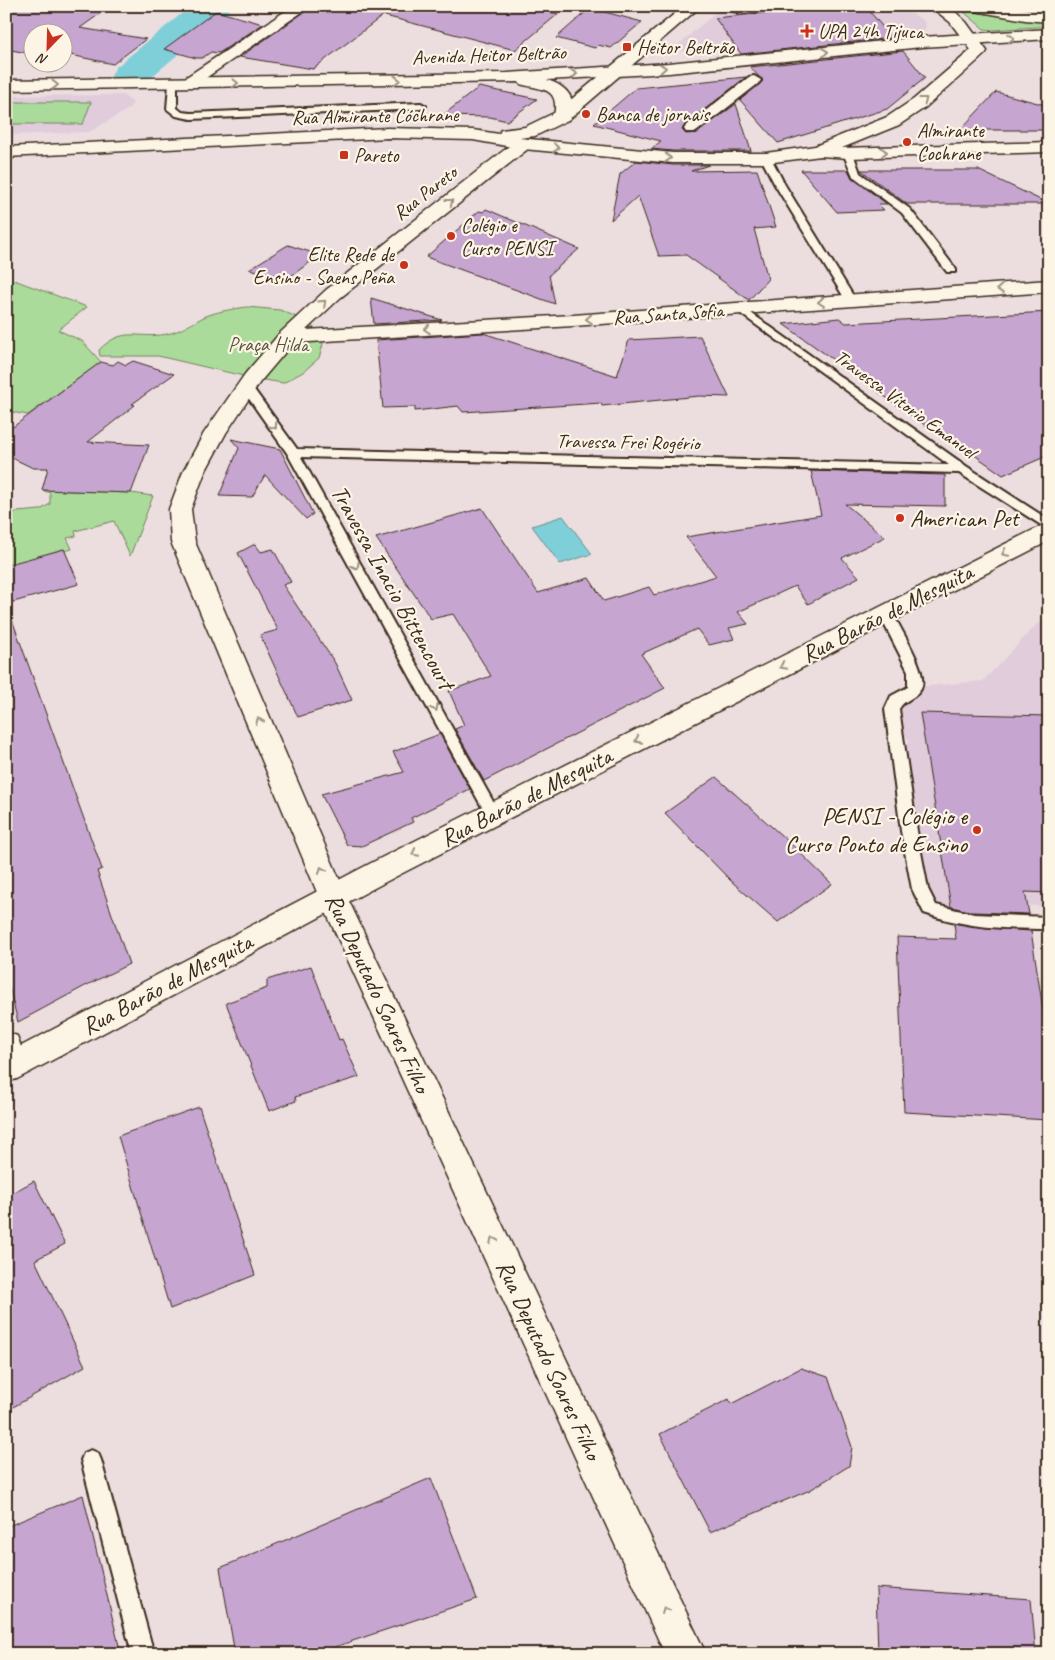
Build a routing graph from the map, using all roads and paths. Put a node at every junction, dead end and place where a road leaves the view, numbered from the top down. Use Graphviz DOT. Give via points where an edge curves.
graph roads {
  1 [pos="304,6"];
  2 [pos="694,6"];
  3 [pos="726,6"];
  4 [pos="936,6"];
  5 [pos="975,6"];
  6 [pos="757,10"];
  7 [pos="1049,17"];
  8 [pos="1049,34"];
  9 [pos="973,40"];
  10 [pos="614,71"];
  11 [pos="508,78"];
  12 [pos="754,80"];
  13 [pos="180,83"];
  14 [pos="6,85"];
  15 [pos="421,106"];
  16 [pos="562,116"];
  17 [pos="691,129"];
  18 [pos="473,135"];
  19 [pos="523,144"];
  20 [pos="1049,147"];
  21 [pos="818,151"];
  22 [pos="848,153"];
  23 [pos="620,154"];
  24 [pos="9,155"];
  25 [pos="766,158"];
  26 [pos="951,270"];
  27 [pos="1049,286"];
  28 [pos="850,299"];
  29 [pos="741,309"];
  30 [pos="287,337"];
  31 [pos="246,386"];
  32 [pos="293,453"];
  33 [pos="962,469"];
  34 [pos="1049,526"];
  35 [pos="1049,530"];
  36 [pos="886,614"];
  37 [pos="493,814"];
  38 [pos="333,897"];
  39 [pos="1049,924"];
  40 [pos="8,1060"];
  41 [pos="91,1460"];
  42 [pos="143,1654"];
  43 [pos="686,1654"];
  1 -- 13 [label="street"];
  2 -- 10 [label="street"];
  3 -- 6 [label="lane"];
  4 -- 9 [label="street" via="954,18"];
  5 -- 7 [label="street"];
  9 -- 8 [label="street, Avenida Heitor Beltrão, one-way"];
  10 -- 9 [label="street, Avenida Heitor Beltrão, one-way"];
  21 -- 9 [label="street, Rua Almirante Cóchrane, one-way" via="893,121 920,103 979,51"];
  11 -- 10 [label="street, Avenida Heitor Beltrão, one-way"];
  10 -- 16 [label="street"];
  13 -- 11 [label="street, Avenida Heitor Beltrão, one-way"];
  11 -- 16 [label="street" via="551,87 562,94"];
  12 -- 17 [label="street"];
  14 -- 13 [label="street, Avenida Heitor Beltrão, one-way"];
  13 -- 15 [label="lane" via="172,109 191,116"];
  16 -- 18 [label="street" via="529,132"];
  16 -- 23 [label="street" via="565,133 573,139"];
  18 -- 19 [label="street, Rua Almirante Cóchrane"];
  18 -- 24 [label="street, Rua Almirante Cóchrane" via="388,133"];
  19 -- 23 [label="street, Rua Almirante Cóchrane, one-way"];
  30 -- 19 [label="street, Rua Pareto, one-way" via="333,294"];
  22 -- 20 [label="street, one-way"];
  21 -- 22 [label="street"];
  21 -- 25 [label="street, Rua Almirante Cóchrane"];
  22 -- 26 [label="lane" via="856,174 906,211"];
  23 -- 25 [label="street, Rua Almirante Cóchrane, one-way" via="673,158"];
  25 -- 28 [label="lane"];
  27 -- 28 [label="street, Rua Santa Sofia, one-way"];
  28 -- 29 [label="street, Rua Santa Sofia, one-way"];
  29 -- 30 [label="street, Rua Santa Sofia, one-way"];
  29 -- 33 [label="lane, Travessa Vitorio Emanuel"];
  30 -- 31 [label="street, Rua Deputado Soares Filho"];
  31 -- 32 [label="lane, Travessa Inacio Bittencourt, one-way"];
  38 -- 31 [label="street, Rua Deputado Soares Filho, one-way" via="183,542 180,509 194,472"];
  32 -- 33 [label="lane, Travessa Frei Rogério"];
  32 -- 37 [label="lane, Travessa Inacio Bittencourt, one-way"];
  33 -- 34 [label="lane, Travessa Vitorio Emanuel"];
  35 -- 36 [label="street, Rua Barão de Mesquita, one-way"];
  36 -- 37 [label="street, Rua Barão de Mesquita, one-way"];
  36 -- 39 [label="lane" via="916,671 914,690 896,700 892,709 911,841 920,888 930,910 971,921"];
  37 -- 38 [label="street, Rua Barão de Mesquita, one-way"];
  38 -- 40 [label="street, Rua Barão de Mesquita"];
  43 -- 38 [label="street, Rua Deputado Soares Filho, one-way"];
  41 -- 42 [label="lane"];
}
